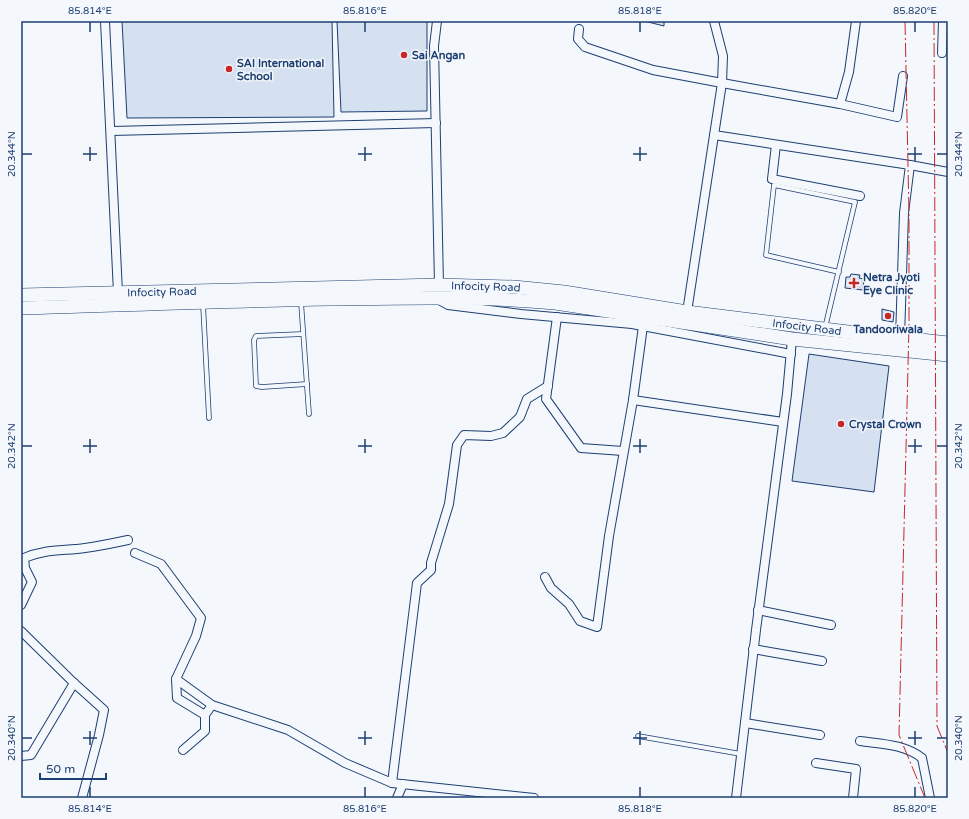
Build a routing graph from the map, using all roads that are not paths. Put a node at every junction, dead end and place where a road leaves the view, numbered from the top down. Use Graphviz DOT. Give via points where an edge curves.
graph roads {
  1 [pos="106,21"];
  2 [pos="437,21"];
  3 [pos="714,21"];
  4 [pos="856,21"];
  5 [pos="943,21"];
  6 [pos="579,29"];
  7 [pos="942,53"];
  8 [pos="903,76"];
  9 [pos="722,83"];
  10 [pos="840,104"];
  11 [pos="436,123"];
  12 [pos="111,131"];
  13 [pos="714,135"];
  14 [pos="776,145"];
  15 [pos="910,165"];
  16 [pos="948,172"];
  17 [pos="860,196"];
  18 [pos="839,272"];
  19 [pos="439,284"];
  20 [pos="118,293"];
  21 [pos="344,293"];
  22 [pos="21,295"];
  23 [pos="434,298"];
  24 [pos="301,300"];
  25 [pos="42,301"];
  26 [pos="203,302"];
  27 [pos="608,305"];
  28 [pos="21,308"];
  29 [pos="687,312"];
  30 [pos="557,317"];
  31 [pos="643,326"];
  32 [pos="825,328"];
  33 [pos="304,334"];
  34 [pos="900,338"];
  35 [pos="792,342"];
  36 [pos="948,343"];
  37 [pos="791,354"];
  38 [pos="948,355"];
  39 [pos="948,361"];
  40 [pos="307,384"];
  41 [pos="548,386"];
  42 [pos="632,400"];
  43 [pos="309,414"];
  44 [pos="210,418"];
  45 [pos="783,422"];
  46 [pos="623,451"];
  47 [pos="128,540"];
  48 [pos="135,553"];
  49 [pos="545,577"];
  50 [pos="21,605"];
  51 [pos="758,610"];
  52 [pos="831,625"];
  53 [pos="21,631"];
  54 [pos="753,649"];
  55 [pos="822,662"];
  56 [pos="176,679"];
  57 [pos="74,683"];
  58 [pos="212,705"];
  59 [pos="205,714"];
  60 [pos="745,723"];
  61 [pos="820,735"];
  62 [pos="638,736"];
  63 [pos="860,741"];
  64 [pos="182,750"];
  65 [pos="741,754"];
  66 [pos="21,756"];
  67 [pos="816,763"];
  68 [pos="392,783"];
  69 [pos="403,784"];
  70 [pos="82,798"];
  71 [pos="397,798"];
  72 [pos="534,798"];
  73 [pos="736,798"];
  74 [pos="853,798"];
  75 [pos="930,798"];
  1 -- 12 [label="street"];
  2 -- 11 [label="street" via="434,46"];
  3 -- 9 [label="street" via="723,56"];
  4 -- 10 [label="street"];
  5 -- 7 [label="street"];
  6 -- 9 [label="street" via="578,39 585,47 653,70"];
  8 -- 10 [label="street" via="897,117"];
  9 -- 10 [label="street"];
  9 -- 13 [label="street"];
  11 -- 12 [label="street"];
  11 -- 19 [label="street"];
  12 -- 20 [label="street"];
  13 -- 14 [label="street"];
  13 -- 29 [label="street"];
  14 -- 15 [label="street"];
  14 -- 17 [label="street" via="772,179"];
  15 -- 16 [label="street"];
  15 -- 34 [label="street" via="904,213"];
  18 -- 18 [label="lane" via="855,202 774,185 766,255"];
  18 -- 32 [label="lane"];
  19 -- 21 [label="main road, Infocity Road"];
  19 -- 27 [label="main road, Infocity Road" via="564,292"];
  20 -- 21 [label="main road, Infocity Road"];
  20 -- 25 [label="main road, Infocity Road"];
  21 -- 23 [label="main road, Infocity Road"];
  21 -- 24 [label="main road, Infocity Road"];
  22 -- 25 [label="main road, Infocity Road"];
  23 -- 27 [label="main road, Infocity Road"];
  23 -- 30 [label="street" via="448,305"];
  24 -- 26 [label="main road, Infocity Road"];
  24 -- 33 [label="lane"];
  25 -- 26 [label="main road, Infocity Road"];
  25 -- 28 [label="main road, Infocity Road"];
  26 -- 44 [label="lane"];
  27 -- 29 [label="main road, Infocity Road"];
  27 -- 35 [label="main road, Infocity Road"];
  29 -- 32 [label="main road, Infocity Road"];
  30 -- 31 [label="street"];
  30 -- 41 [label="street"];
  31 -- 37 [label="street"];
  31 -- 42 [label="street"];
  32 -- 34 [label="main road, Infocity Road"];
  33 -- 40 [label="lane"];
  33 -- 40 [label="lane" via="256,336 256,386"];
  34 -- 36 [label="main road, Infocity Road"];
  35 -- 37 [label="street"];
  35 -- 38 [label="main road, Infocity Road"];
  35 -- 39 [label="street"];
  37 -- 45 [label="street"];
  40 -- 43 [label="lane"];
  41 -- 46 [label="street" via="546,399 581,448"];
  41 -- 68 [label="street" via="527,399 520,417 503,433 491,436 464,435 457,445 449,504 430,570 417,584"];
  42 -- 45 [label="street"];
  42 -- 46 [label="street"];
  45 -- 51 [label="street"];
  46 -- 49 [label="street" via="597,627 580,621 569,604 551,588"];
  47 -- 50 [label="street" via="35,553 24,558 25,568 32,582"];
  48 -- 56 [label="street" via="161,564 201,618 196,636"];
  51 -- 52 [label="street"];
  51 -- 54 [label="street"];
  53 -- 57 [label="street"];
  54 -- 55 [label="street"];
  54 -- 60 [label="street"];
  56 -- 58 [label="street"];
  56 -- 59 [label="street" via="177,698"];
  57 -- 66 [label="street" via="31,755"];
  57 -- 70 [label="street" via="104,710"];
  58 -- 59 [label="street"];
  58 -- 68 [label="street" via="288,730 345,763"];
  59 -- 64 [label="street" via="206,731"];
  60 -- 61 [label="street"];
  60 -- 65 [label="street"];
  62 -- 65 [label="lane"];
  63 -- 75 [label="street" via="899,746 913,751 922,758"];
  65 -- 73 [label="street"];
  67 -- 74 [label="street" via="856,769"];
  68 -- 69 [label="street"];
  69 -- 71 [label="street"];
  69 -- 72 [label="street"];
}
